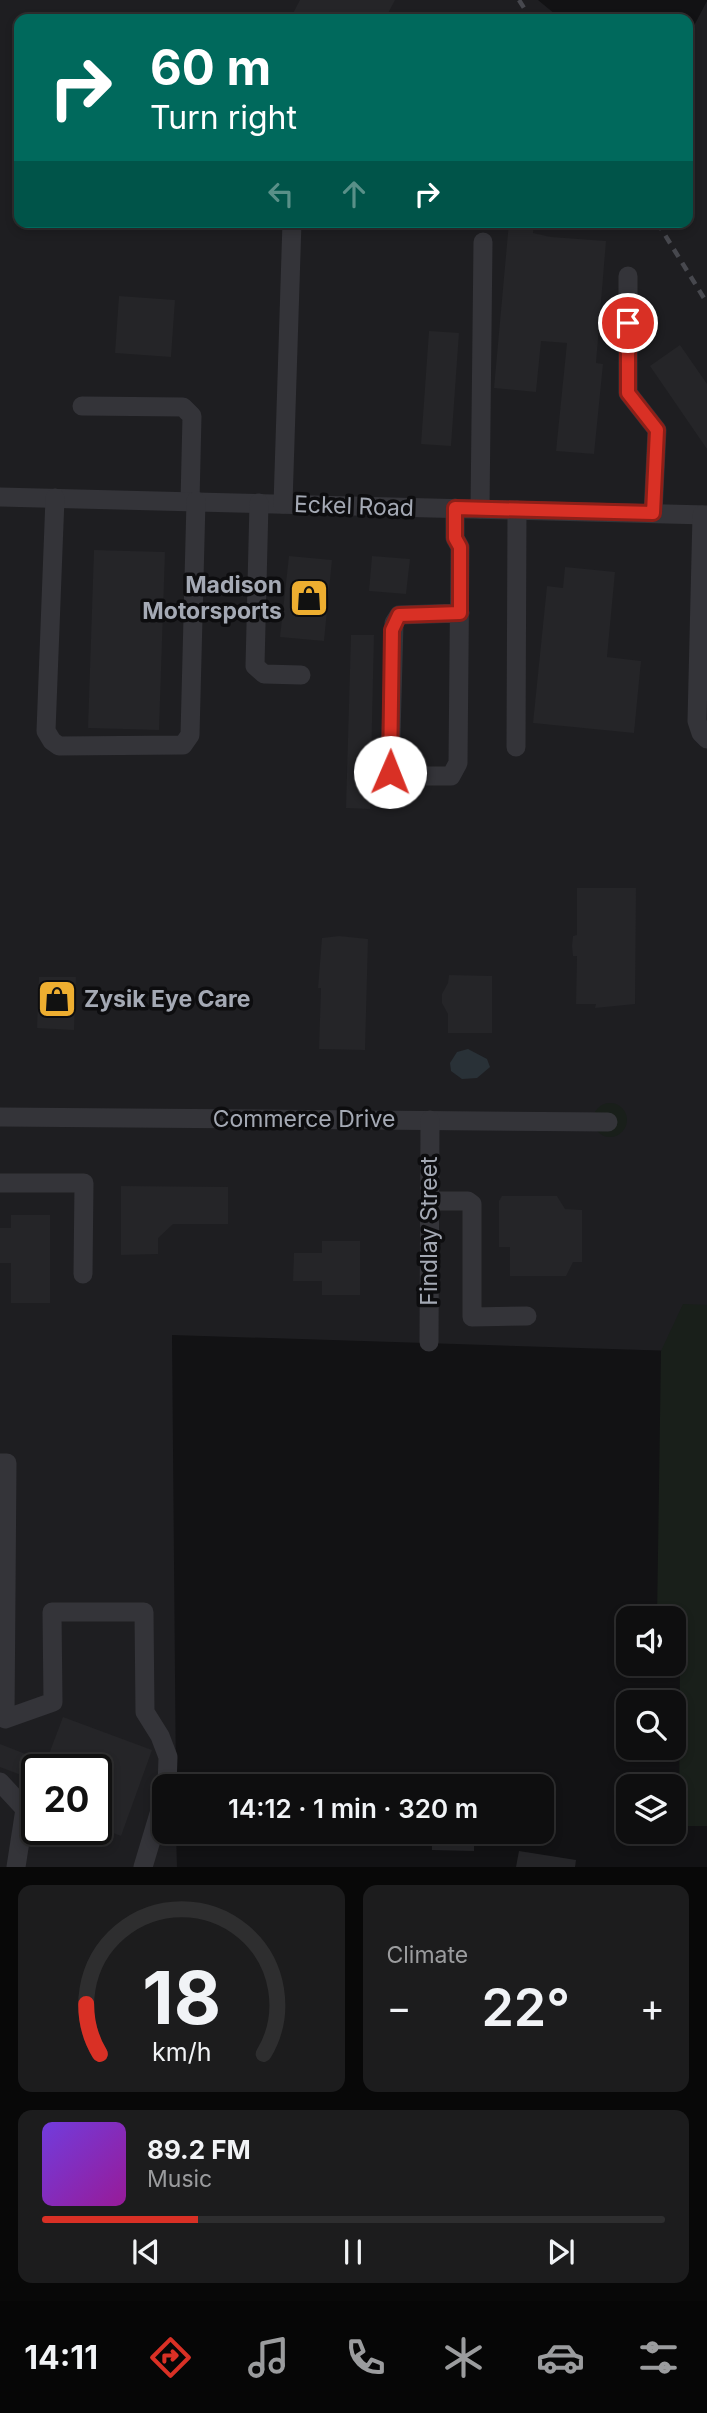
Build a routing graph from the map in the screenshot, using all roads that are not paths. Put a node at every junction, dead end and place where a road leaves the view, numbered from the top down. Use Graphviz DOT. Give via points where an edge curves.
graph roads {
  1 [pos="292,228"];
  2 [pos="483,242"];
  3 [pos="628,276"];
  4 [pos="82,406"];
  5 [pos="0,497"];
  6 [pos="55,498"];
  7 [pos="193,501"];
  8 [pos="259,503"];
  9 [pos="283,504"];
  10 [pos="455,508"];
  11 [pos="480,509"];
  12 [pos="517,510"];
  13 [pos="653,513"];
  14 [pos="705,515"];
  15 [pos="460,613"];
  16 [pos="301,675"];
  17 [pos="707,739"];
  18 [pos="516,747"];
  19 [pos="0,1117"];
  20 [pos="430,1120"];
  21 [pos="608,1122"];
  22 [pos="0,1183"];
  23 [pos="430,1201"];
  24 [pos="83,1274"];
  25 [pos="527,1316"];
  26 [pos="429,1342"];
  27 [pos="0,1463"];
  28 [pos="167,1774"];
  29 [pos="0,1782"];
  30 [pos="7,1803"];
  31 [pos="152,1835"];
  32 [pos="16,1867"];
  33 [pos="142,1867"];
  1 -- 9 [label="street"];
  2 -- 11 [label="street"];
  3 -- 13 [label="street" via="628,393 657,430"];
  4 -- 7 [label="street" via="188,410 192,416"];
  5 -- 6 [label="street, Eckel Road"];
  6 -- 7 [label="street, Eckel Road"];
  6 -- 7 [label="street" via="46,731 60,746 183,746 190,735"];
  7 -- 8 [label="street, Eckel Road"];
  8 -- 9 [label="street, Eckel Road"];
  8 -- 16 [label="street" via="255,666 264,674"];
  9 -- 10 [label="street, Eckel Road"];
  10 -- 11 [label="street, Eckel Road"];
  10 -- 15 [label="street"];
  11 -- 12 [label="street, Eckel Road"];
  12 -- 13 [label="street, Eckel Road"];
  12 -- 18 [label="street"];
  13 -- 14 [label="street, Eckel Road"];
  14 -- 17 [label="street" via="696,721"];
  15 -- 15 [label="street" via="458,763 451,776 395,776 390,772 394,623 399,615"];
  19 -- 20 [label="street, Commerce Drive"];
  20 -- 21 [label="street, Commerce Drive"];
  20 -- 23 [label="street, Findlay Street"];
  22 -- 24 [label="street" via="83,1183"];
  23 -- 25 [label="street" via="472,1204 472,1317"];
  23 -- 26 [label="street, Findlay Street"];
  27 -- 28 [label="street" via="8,1463 5,1719 53,1702 52,1612 144,1612 145,1712 160,1736"];
  29 -- 30 [label="street"];
  30 -- 32 [label="street" via="25,1810"];
  31 -- 33 [label="street"];
}
